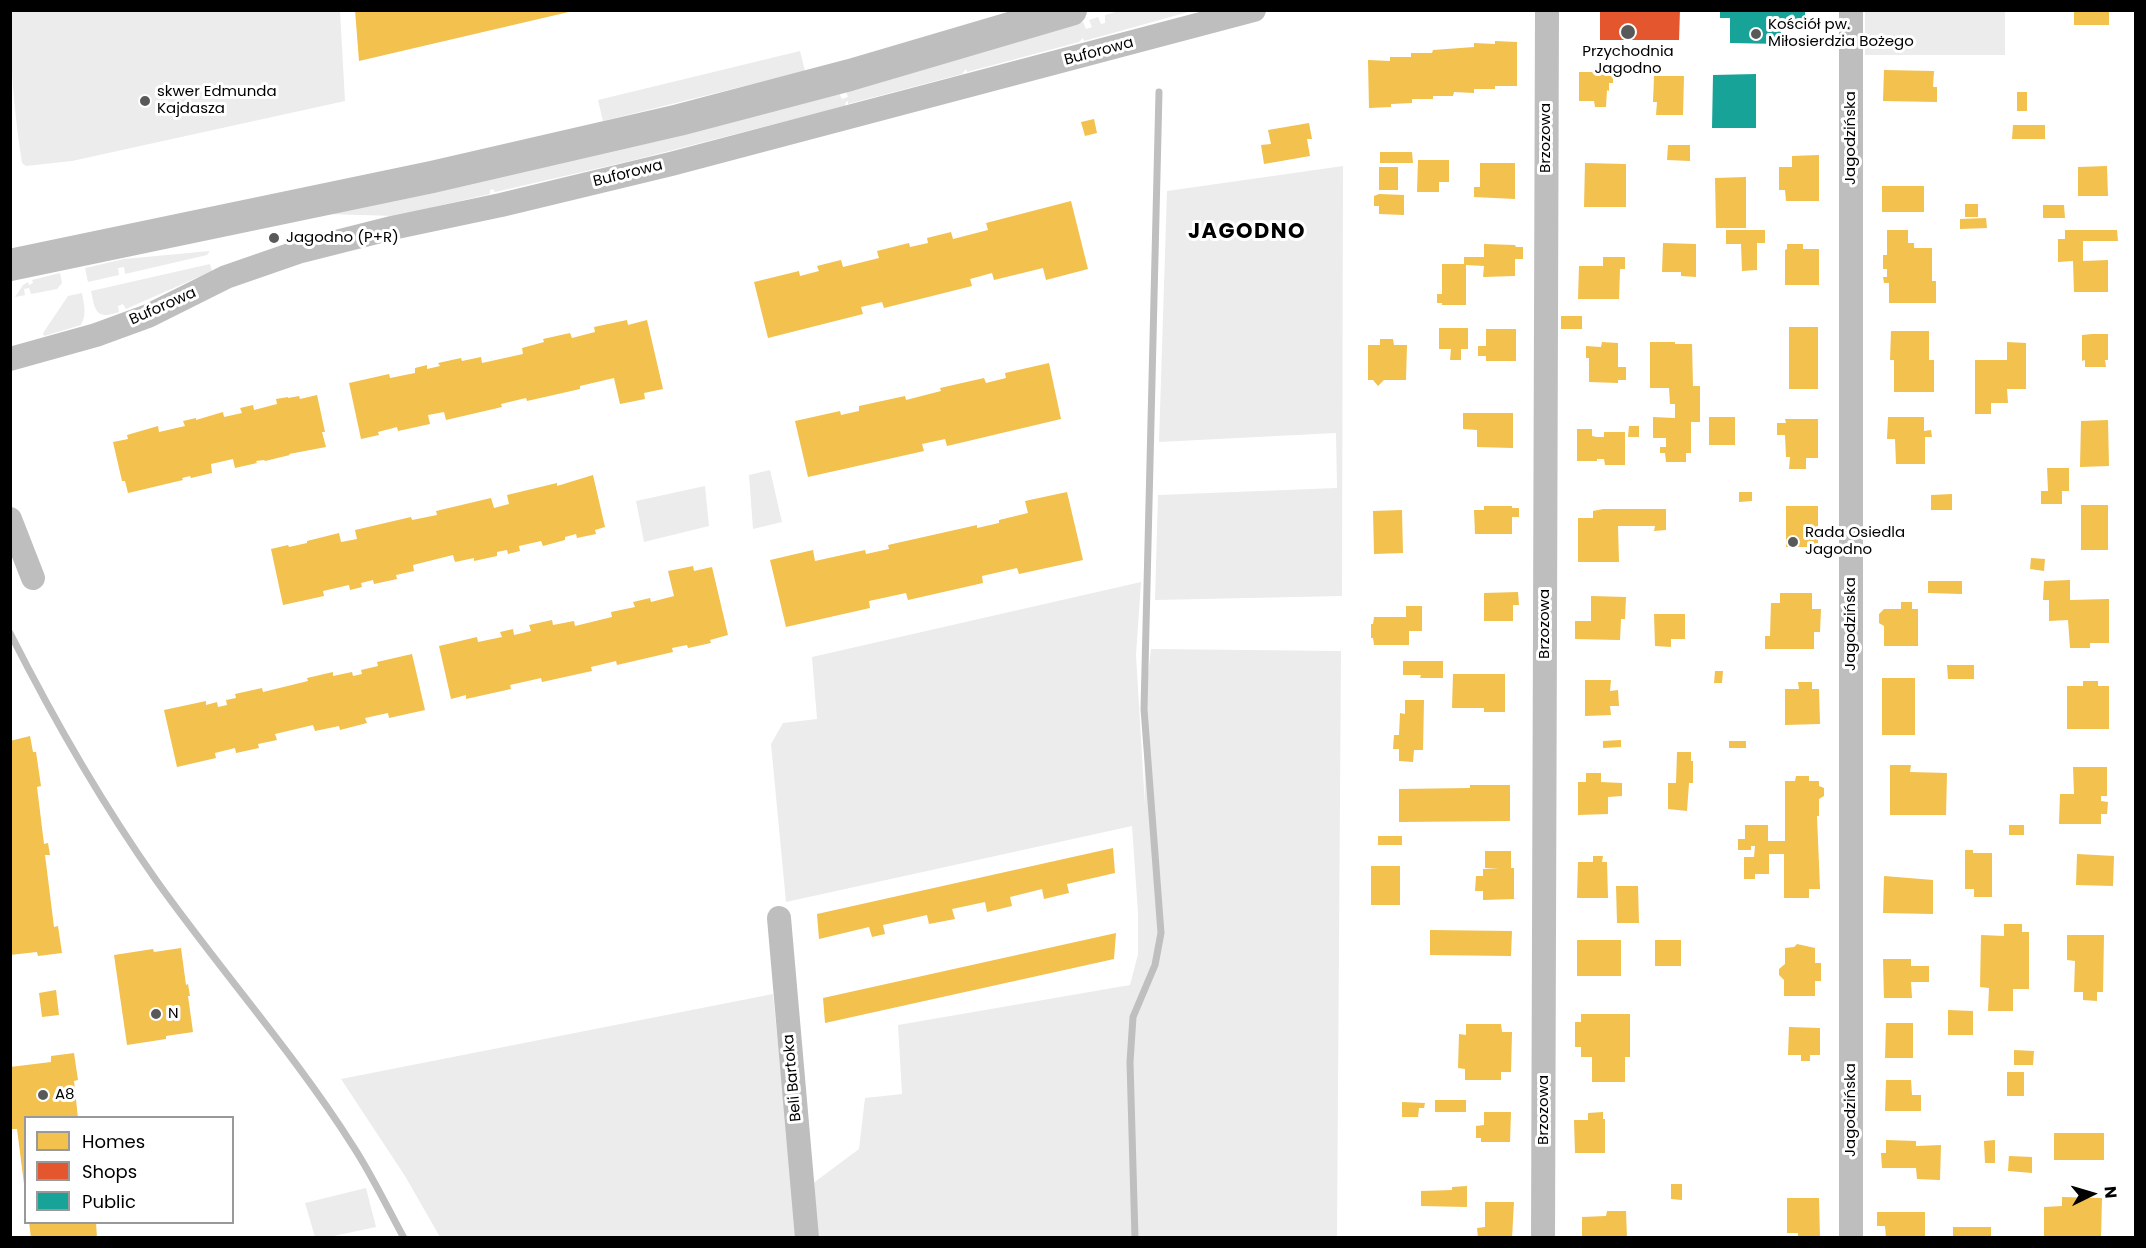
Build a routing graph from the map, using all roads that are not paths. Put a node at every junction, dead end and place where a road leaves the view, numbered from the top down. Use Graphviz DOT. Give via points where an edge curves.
graph roads {
  1 [pos="1071,10"];
  2 [pos="1254,10"];
  3 [pos="1546,10"];
  4 [pos="1851,10"];
  5 [pos="10,265"];
  6 [pos="10,358"];
  7 [pos="10,519"];
  8 [pos="33,578"];
  9 [pos="779,918"];
  10 [pos="807,1238"];
  11 [pos="1543,1238"];
  12 [pos="1851,1238"];
  1 -- 5 [label="main road" via="850,75 668,122 432,177"];
  2 -- 6 [label="street, Buforowa" via="682,161 301,251 226,277 148,316 96,335"];
  3 -- 11 [label="street, Brzozowa"];
  4 -- 12 [label="street, Jagodzińska"];
  7 -- 8 [label="street"];
  9 -- 10 [label="street, Beli Bartoka"];
}
